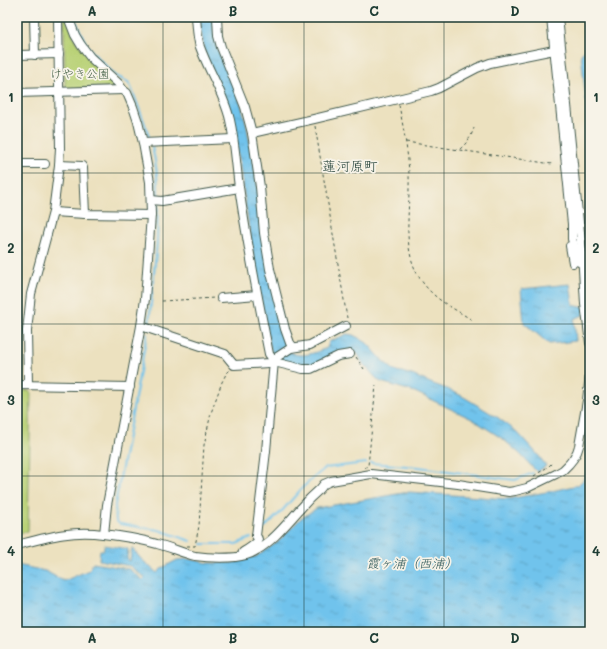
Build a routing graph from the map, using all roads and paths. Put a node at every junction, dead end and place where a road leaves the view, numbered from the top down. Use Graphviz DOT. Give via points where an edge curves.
graph roads {
  1 [pos="34,17"];
  2 [pos="58,17"];
  3 [pos="68,17"];
  4 [pos="196,17"];
  5 [pos="217,17"];
  6 [pos="550,17"];
  7 [pos="558,17"];
  8 [pos="554,50"];
  9 [pos="59,54"];
  10 [pos="17,55"];
  11 [pos="35,55"];
  12 [pos="123,90"];
  13 [pos="59,92"];
  14 [pos="17,93"];
  15 [pos="398,99"];
  16 [pos="314,119"];
  17 [pos="474,128"];
  18 [pos="252,133"];
  19 [pos="233,139"];
  20 [pos="405,142"];
  21 [pos="143,143"];
  22 [pos="460,150"];
  23 [pos="17,164"];
  24 [pos="45,164"];
  25 [pos="552,164"];
  26 [pos="59,165"];
  27 [pos="239,188"];
  28 [pos="151,200"];
  29 [pos="53,212"];
  30 [pos="85,214"];
  31 [pos="151,215"];
  32 [pos="572,239"];
  33 [pos="573,263"];
  34 [pos="583,265"];
  35 [pos="257,295"];
  36 [pos="221,298"];
  37 [pos="162,301"];
  38 [pos="472,320"];
  39 [pos="141,326"];
  40 [pos="346,326"];
  41 [pos="590,343"];
  42 [pos="291,348"];
  43 [pos="350,354"];
  44 [pos="276,359"];
  45 [pos="234,365"];
  46 [pos="364,370"];
  47 [pos="590,373"];
  48 [pos="17,385"];
  49 [pos="28,385"];
  50 [pos="376,385"];
  51 [pos="130,387"];
  52 [pos="358,470"];
  53 [pos="104,534"];
  54 [pos="17,545"];
  55 [pos="187,546"];
  56 [pos="238,556"];
  1 -- 11 [label="street"];
  2 -- 9 [label="street"];
  3 -- 12 [label="street" via="75,35 90,57"];
  4 -- 19 [label="street" via="200,46 224,103"];
  5 -- 18 [label="street" via="221,48 245,107"];
  6 -- 8 [label="street"];
  7 -- 34 [label="street"];
  8 -- 15 [label="street" via="490,63 439,88"];
  8 -- 32 [label="street"];
  9 -- 11 [label="street"];
  9 -- 13 [label="street"];
  10 -- 11 [label="street"];
  12 -- 13 [label="street"];
  12 -- 21 [label="street" via="133,107"];
  13 -- 14 [label="street"];
  13 -- 26 [label="street"];
  15 -- 16 [label="street"];
  15 -- 20 [label="path"];
  16 -- 18 [label="street"];
  16 -- 40 [label="path" via="347,312"];
  17 -- 22 [label="path" via="467,143"];
  18 -- 42 [label="street" via="270,268"];
  19 -- 21 [label="street"];
  19 -- 27 [label="street"];
  20 -- 22 [label="path"];
  20 -- 38 [label="path" via="409,179 408,240 412,264 434,296"];
  21 -- 28 [label="street"];
  22 -- 25 [label="path"];
  23 -- 24 [label="street"];
  26 -- 29 [label="street"];
  26 -- 30 [label="street" via="82,166"];
  27 -- 28 [label="street"];
  27 -- 35 [label="street"];
  28 -- 31 [label="street"];
  29 -- 30 [label="street"];
  29 -- 49 [label="street" via="31,294 27,331"];
  30 -- 31 [label="street"];
  31 -- 39 [label="street"];
  32 -- 33 [label="street" via="569,242"];
  32 -- 34 [label="street" via="579,262"];
  34 -- 41 [label="street"];
  35 -- 36 [label="street"];
  35 -- 44 [label="street" via="269,354"];
  36 -- 37 [label="path"];
  39 -- 45 [label="street" via="225,354"];
  39 -- 51 [label="street"];
  40 -- 42 [label="street" via="310,346"];
  42 -- 44 [label="street"];
  43 -- 44 [label="street" via="338,356 311,369 290,367 278,363"];
  43 -- 46 [label="path" via="356,356"];
  44 -- 45 [label="street" via="269,363"];
  44 -- 56 [label="street" via="256,536 258,540"];
  45 -- 55 [label="path" via="222,382 211,413 204,445 199,526 195,546"];
  47 -- 56 [label="street" via="577,452 569,464 556,474 521,490 509,492 371,474 331,481 324,484 267,543 246,555"];
  48 -- 49 [label="street"];
  49 -- 51 [label="street"];
  50 -- 52 [label="path" via="368,466"];
  51 -- 53 [label="street"];
  53 -- 54 [label="street" via="63,534"];
  53 -- 56 [label="street" via="156,544 195,556"];
}
